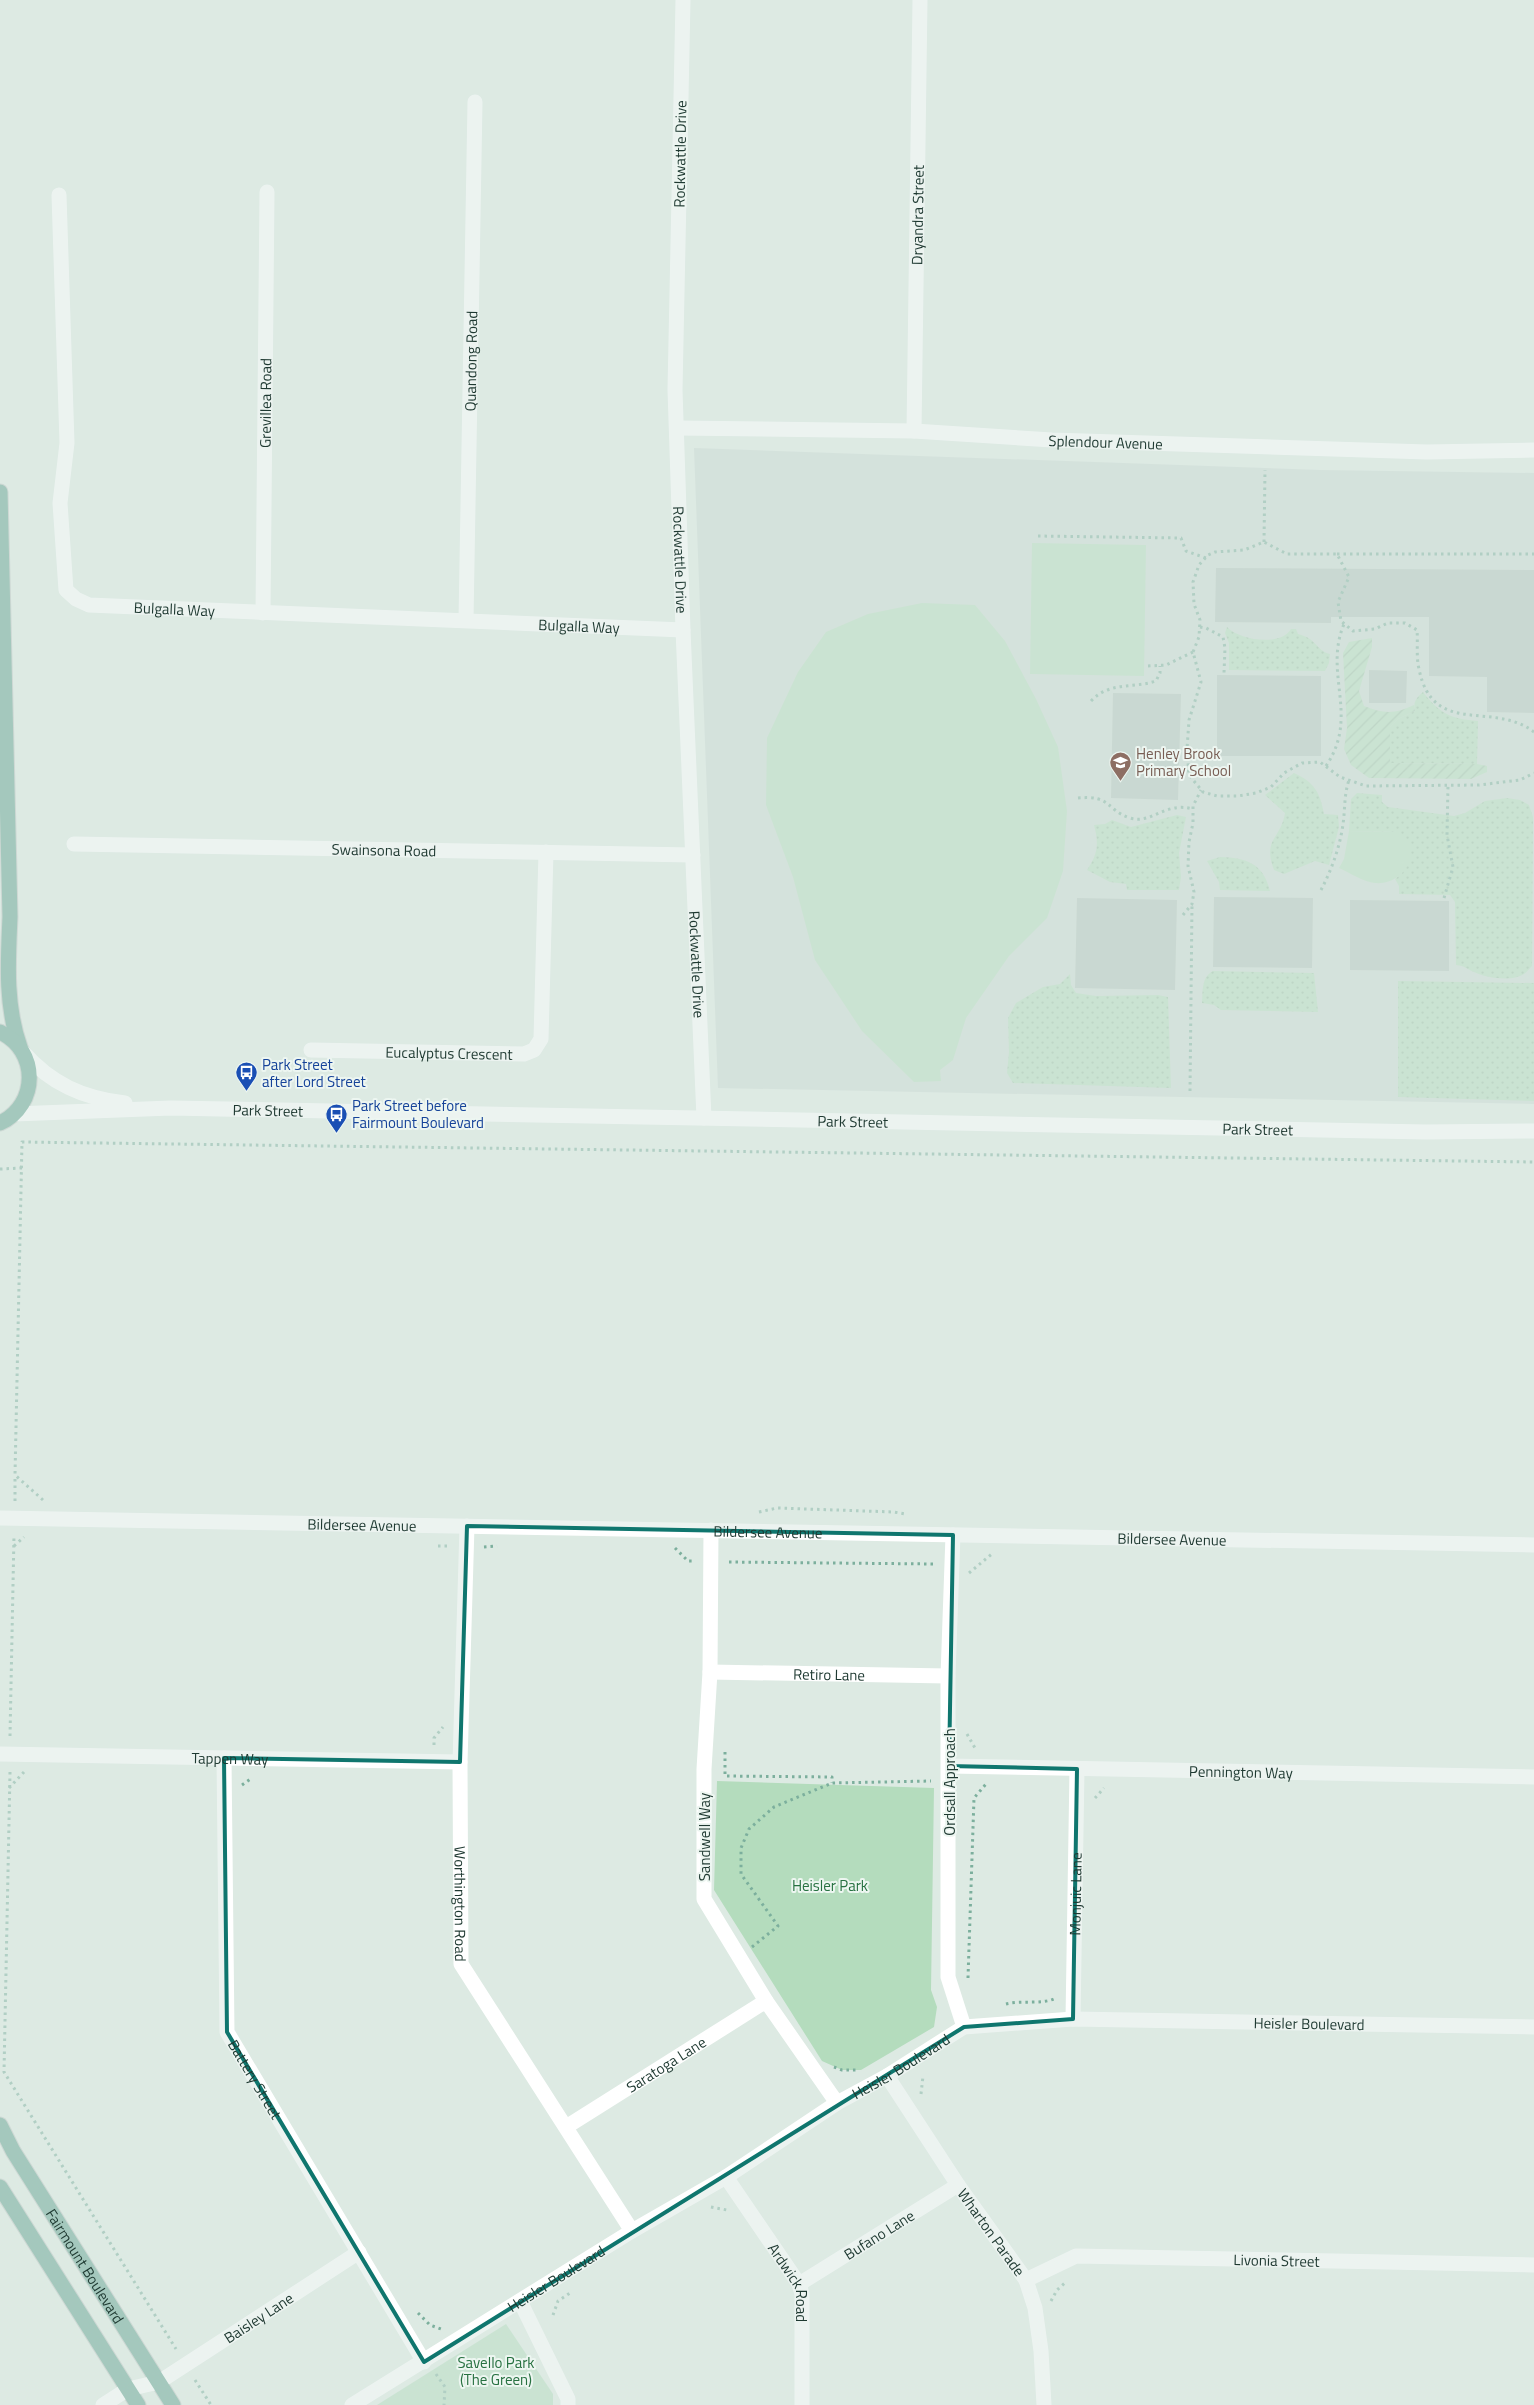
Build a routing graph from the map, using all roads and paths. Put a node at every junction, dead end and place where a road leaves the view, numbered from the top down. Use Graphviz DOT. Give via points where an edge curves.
graph roads {
  1 [pos="683,0"];
  2 [pos="920,0"];
  3 [pos="475,102"];
  4 [pos="267,192"];
  5 [pos="59,195"];
  6 [pos="677,428"];
  7 [pos="914,431"];
  8 [pos="1534,450"];
  9 [pos="1264,470"];
  10 [pos="0,492"];
  11 [pos="1038,536"];
  12 [pos="1264,542"];
  13 [pos="1337,554"];
  14 [pos="1534,554"];
  15 [pos="1206,558"];
  16 [pos="263,613"];
  17 [pos="466,620"];
  18 [pos="1344,624"];
  19 [pos="1200,628"];
  20 [pos="683,630"];
  21 [pos="1193,652"];
  22 [pos="1148,666"];
  23 [pos="1160,666"];
  24 [pos="1224,673"];
  25 [pos="1091,701"];
  26 [pos="1534,732"];
  27 [pos="1326,766"];
  28 [pos="1534,773"];
  29 [pos="1349,780"];
  30 [pos="1448,785"];
  31 [pos="1200,790"];
  32 [pos="1078,798"];
  33 [pos="1193,809"];
  34 [pos="74,844"];
  35 [pos="546,852"];
  36 [pos="693,855"];
  37 [pos="1321,890"];
  38 [pos="1444,898"];
  39 [pos="1192,904"];
  40 [pos="1183,915"];
  41 [pos="10,917"];
  42 [pos="0,948"];
  43 [pos="0,1032"];
  44 [pos="21,1049"];
  45 [pos="311,1050"];
  46 [pos="1190,1091"];
  47 [pos="171,1108"];
  48 [pos="8,1118"];
  49 [pos="704,1118"];
  50 [pos="0,1131"];
  51 [pos="1534,1131"];
  52 [pos="1534,1162"];
  53 [pos="22,1168"];
  54 [pos="0,1169"];
  55 [pos="16,1475"];
  56 [pos="15,1501"];
  57 [pos="49,1506"];
  58 [pos="752,1514"];
  59 [pos="912,1516"];
  60 [pos="0,1518"];
  61 [pos="467,1526"];
  62 [pos="711,1530"];
  63 [pos="28,1533"];
  64 [pos="953,1535"];
  65 [pos="14,1536"];
  66 [pos="436,1539"];
  67 [pos="1534,1545"];
  68 [pos="14,1546"];
  69 [pos="999,1548"];
  70 [pos="448,1551"];
  71 [pos="728,1562"];
  72 [pos="728,1571"];
  73 [pos="969,1574"];
  74 [pos="710,1672"];
  75 [pos="948,1676"];
  76 [pos="446,1724"];
  77 [pos="966,1730"];
  78 [pos="725,1747"];
  79 [pos="5,1754"];
  80 [pos="224,1758"];
  81 [pos="434,1761"];
  82 [pos="460,1762"];
  83 [pos="949,1766"];
  84 [pos="989,1767"];
  85 [pos="1077,1769"];
  86 [pos="26,1770"];
  87 [pos="932,1771"];
  88 [pos="259,1775"];
  89 [pos="716,1776"];
  90 [pos="725,1776"];
  91 [pos="225,1777"];
  92 [pos="1534,1777"];
  93 [pos="252,1778"];
  94 [pos="932,1781"];
  95 [pos="832,1783"];
  96 [pos="939,1784"];
  97 [pos="241,1787"];
  98 [pos="9,1788"];
  99 [pos="745,1942"];
  100 [pos="968,1980"];
  101 [pos="1074,1994"];
  102 [pos="766,2001"];
  103 [pos="1002,2006"];
  104 [pos="1073,2019"];
  105 [pos="964,2027"];
  106 [pos="1534,2027"];
  107 [pos="827,2064"];
  108 [pos="928,2068"];
  109 [pos="861,2070"];
  110 [pos="887,2076"];
  111 [pos="921,2096"];
  112 [pos="837,2103"];
  113 [pos="0,2125"];
  114 [pos="566,2127"];
  115 [pos="726,2177"];
  116 [pos="958,2185"];
  117 [pos="0,2187"];
  118 [pos="705,2208"];
  119 [pos="730,2211"];
  120 [pos="632,2231"];
  121 [pos="359,2252"];
  122 [pos="1534,2265"];
  123 [pos="1071,2279"];
  124 [pos="1026,2280"];
  125 [pos="799,2284"];
  126 [pos="575,2290"];
  127 [pos="520,2301"];
  128 [pos="415,2309"];
  129 [pos="1049,2309"];
  130 [pos="553,2316"];
  131 [pos="446,2328"];
  132 [pos="424,2362"];
  133 [pos="186,2364"];
  134 [pos="436,2373"];
  135 [pos="159,2382"];
  136 [pos="128,2389"];
  137 [pos="103,2405"];
  138 [pos="138,2405"];
  139 [pos="174,2405"];
  140 [pos="211,2405"];
  141 [pos="352,2405"];
  142 [pos="444,2405"];
  143 [pos="568,2405"];
  144 [pos="802,2405"];
  145 [pos="1044,2405"];
  1 -- 6 [label="street, Rockwattle Drive" via="675,390"];
  2 -- 7 [label="street, Dryandra Street"];
  3 -- 17 [label="street, Quandong Road"];
  4 -- 16 [label="street, Grevillea Road"];
  5 -- 16 [label="street, Bulgalla Way" via="67,443 60,503 66,590 89,605"];
  6 -- 7 [label="street, Splendour Avenue"];
  6 -- 20 [label="street, Rockwattle Drive"];
  7 -- 8 [label="street, Splendour Avenue" via="1052,440 1427,452"];
  9 -- 12 [label="path"];
  10 -- 41 [label="main road"];
  11 -- 15 [label="path" via="1181,538 1186,551"];
  12 -- 13 [label="path" via="1287,554"];
  12 -- 15 [label="path" via="1244,550 1215,552"];
  13 -- 14 [label="path"];
  13 -- 18 [label="path" via="1349,577 1338,602"];
  15 -- 19 [label="path" via="1199,565 1193,582"];
  16 -- 17 [label="street, Bulgalla Way"];
  17 -- 20 [label="street, Bulgalla Way"];
  18 -- 26 [label="path" via="1353,631 1375,629 1388,623 1405,623 1417,630 1418,667 1424,689 1436,703 1451,712 1505,719"];
  18 -- 27 [label="path" via="1336,654 1343,716 1338,744"];
  19 -- 21 [label="path"];
  19 -- 24 [label="path" via="1223,637 1226,648"];
  20 -- 36 [label="street, Rockwattle Drive"];
  21 -- 23 [label="path"];
  21 -- 31 [label="path" via="1201,682 1190,720 1189,775"];
  22 -- 23 [label="path"];
  23 -- 25 [label="path" via="1156,681 1110,687"];
  27 -- 29 [label="path"];
  27 -- 31 [label="path" via="1320,762 1302,762 1271,786 1256,793 1217,796"];
  28 -- 30 [label="path" via="1520,780"];
  29 -- 30 [label="path" via="1366,786"];
  29 -- 37 [label="path" via="1333,866"];
  30 -- 38 [label="path" via="1447,835 1453,866"];
  31 -- 33 [label="path"];
  32 -- 33 [label="path" via="1101,798 1131,818 1148,818 1181,805"];
  33 -- 39 [label="path" via="1188,866 1194,892"];
  34 -- 35 [label="street, Swainsona Road"];
  35 -- 36 [label="street, Swainsona Road"];
  35 -- 45 [label="street, Eucalyptus Crescent" via="542,1039 534,1050 524,1054"];
  36 -- 49 [label="street, Rockwattle Drive"];
  39 -- 40 [label="path"];
  39 -- 46 [label="path"];
  41 -- 42 [label="main road"];
  41 -- 44 [label="main road" via="8,979 14,1031"];
  43 -- 44 [label="main road"];
  44 -- 47 [label="street, Park Street" via="46,1075 77,1093"];
  44 -- 48 [label="main road" via="29,1068 30,1085 24,1101"];
  47 -- 48 [label="street, Park Street"];
  47 -- 49 [label="street, Park Street"];
  48 -- 50 [label="main road"];
  49 -- 51 [label="street, Park Street"];
  52 -- 53 [label="path" via="22,1142"];
  53 -- 54 [label="path"];
  53 -- 55 [label="path"];
  55 -- 56 [label="path"];
  55 -- 57 [label="path"];
  58 -- 59 [label="path" via="777,1508 894,1512"];
  60 -- 61 [label="street, Bildersee Avenue"];
  61 -- 62 [label="street, Bildersee Avenue"];
  61 -- 82 [label="street, Worthington Road"];
  62 -- 64 [label="street, Bildersee Avenue"];
  62 -- 74 [label="street, Sandwell Way"];
  63 -- 68 [label="path"];
  64 -- 67 [label="street, Bildersee Avenue"];
  64 -- 75 [label="street, Ordsall Approach"];
  65 -- 68 [label="path"];
  66 -- 70 [label="path"];
  68 -- 79 [label="path"];
  69 -- 73 [label="path"];
  71 -- 72 [label="path"];
  74 -- 75 [label="street, Retiro Lane"];
  74 -- 102 [label="street, Sandwell Way" via="704,1768 704,1899"];
  75 -- 83 [label="street, Ordsall Approach"];
  76 -- 81 [label="path" via="434,1738"];
  77 -- 84 [label="path" via="974,1747 988,1758"];
  78 -- 90 [label="path"];
  79 -- 80 [label="street, Tappen Way"];
  79 -- 98 [label="path"];
  80 -- 81 [label="street, Tappen Way"];
  80 -- 91 [label="street, Battery Street"];
  81 -- 82 [label="street, Tappen Way"];
  82 -- 114 [label="street, Worthington Road" via="461,1964"];
  83 -- 84 [label="street, Pennington Way"];
  83 -- 105 [label="street, Ordsall Approach" via="948,1977"];
  84 -- 85 [label="street, Pennington Way"];
  84 -- 100 [label="path" via="990,1779 974,1798"];
  85 -- 92 [label="street, Pennington Way"];
  85 -- 101 [label="street, Monjuic Lane"];
  86 -- 98 [label="path"];
  87 -- 94 [label="path"];
  88 -- 93 [label="path"];
  89 -- 90 [label="path"];
  90 -- 95 [label="path" via="832,1777"];
  91 -- 93 [label="path"];
  91 -- 121 [label="street, Battery Street" via="227,2032"];
  93 -- 97 [label="path"];
  94 -- 95 [label="path"];
  94 -- 96 [label="path"];
  95 -- 99 [label="path" via="774,1806 749,1828 741,1848 741,1874 778,1926 749,1949"];
  98 -- 133 [label="path" via="4,2072"];
  101 -- 103 [label="path" via="1062,1994 1049,2001"];
  101 -- 104 [label="street, Monjuic Lane"];
  102 -- 112 [label="street, Sandwell Way"];
  102 -- 114 [label="street, Saratoga Lane"];
  104 -- 105 [label="street, Heisler Boulevard"];
  104 -- 106 [label="street, Heisler Boulevard"];
  105 -- 110 [label="street, Heisler Boulevard"];
  107 -- 109 [label="path" via="842,2070"];
  108 -- 111 [label="path" via="923,2076"];
  110 -- 112 [label="street, Heisler Boulevard"];
  110 -- 116 [label="street, Wharton Parade"];
  112 -- 115 [label="street, Heisler Boulevard"];
  113 -- 135 [label="main road, Fairmount Boulevard" via="17,2158"];
  114 -- 120 [label="street, Worthington Road"];
  115 -- 120 [label="street, Heisler Boulevard"];
  115 -- 125 [label="street, Ardwick Road"];
  116 -- 124 [label="street, Wharton Parade"];
  116 -- 125 [label="street, Bufano Lane"];
  117 -- 136 [label="main road, Fairmount Boulevard"];
  118 -- 119 [label="path"];
  120 -- 127 [label="street, Heisler Boulevard"];
  121 -- 132 [label="street, Battery Street"];
  121 -- 133 [label="street, Baisley Lane"];
  122 -- 124 [label="street, Livonia Street" via="1076,2256"];
  123 -- 129 [label="path" via="1057,2290"];
  124 -- 145 [label="street, Wharton Parade" via="1035,2308"];
  125 -- 144 [label="street, Ardwick Road" via="802,2294"];
  126 -- 130 [label="path" via="558,2301"];
  127 -- 132 [label="street, Heisler Boulevard"];
  127 -- 143 [label="street" via="568,2399"];
  128 -- 131 [label="path" via="430,2325"];
  132 -- 141 [label="street, Heisler Boulevard"];
  133 -- 135 [label="street, Baisley Lane"];
  133 -- 140 [label="path"];
  134 -- 142 [label="path" via="446,2387"];
  135 -- 136 [label="street"];
  135 -- 139 [label="main road, Fairmount Boulevard"];
  136 -- 137 [label="street"];
  136 -- 138 [label="main road, Fairmount Boulevard"];
}
